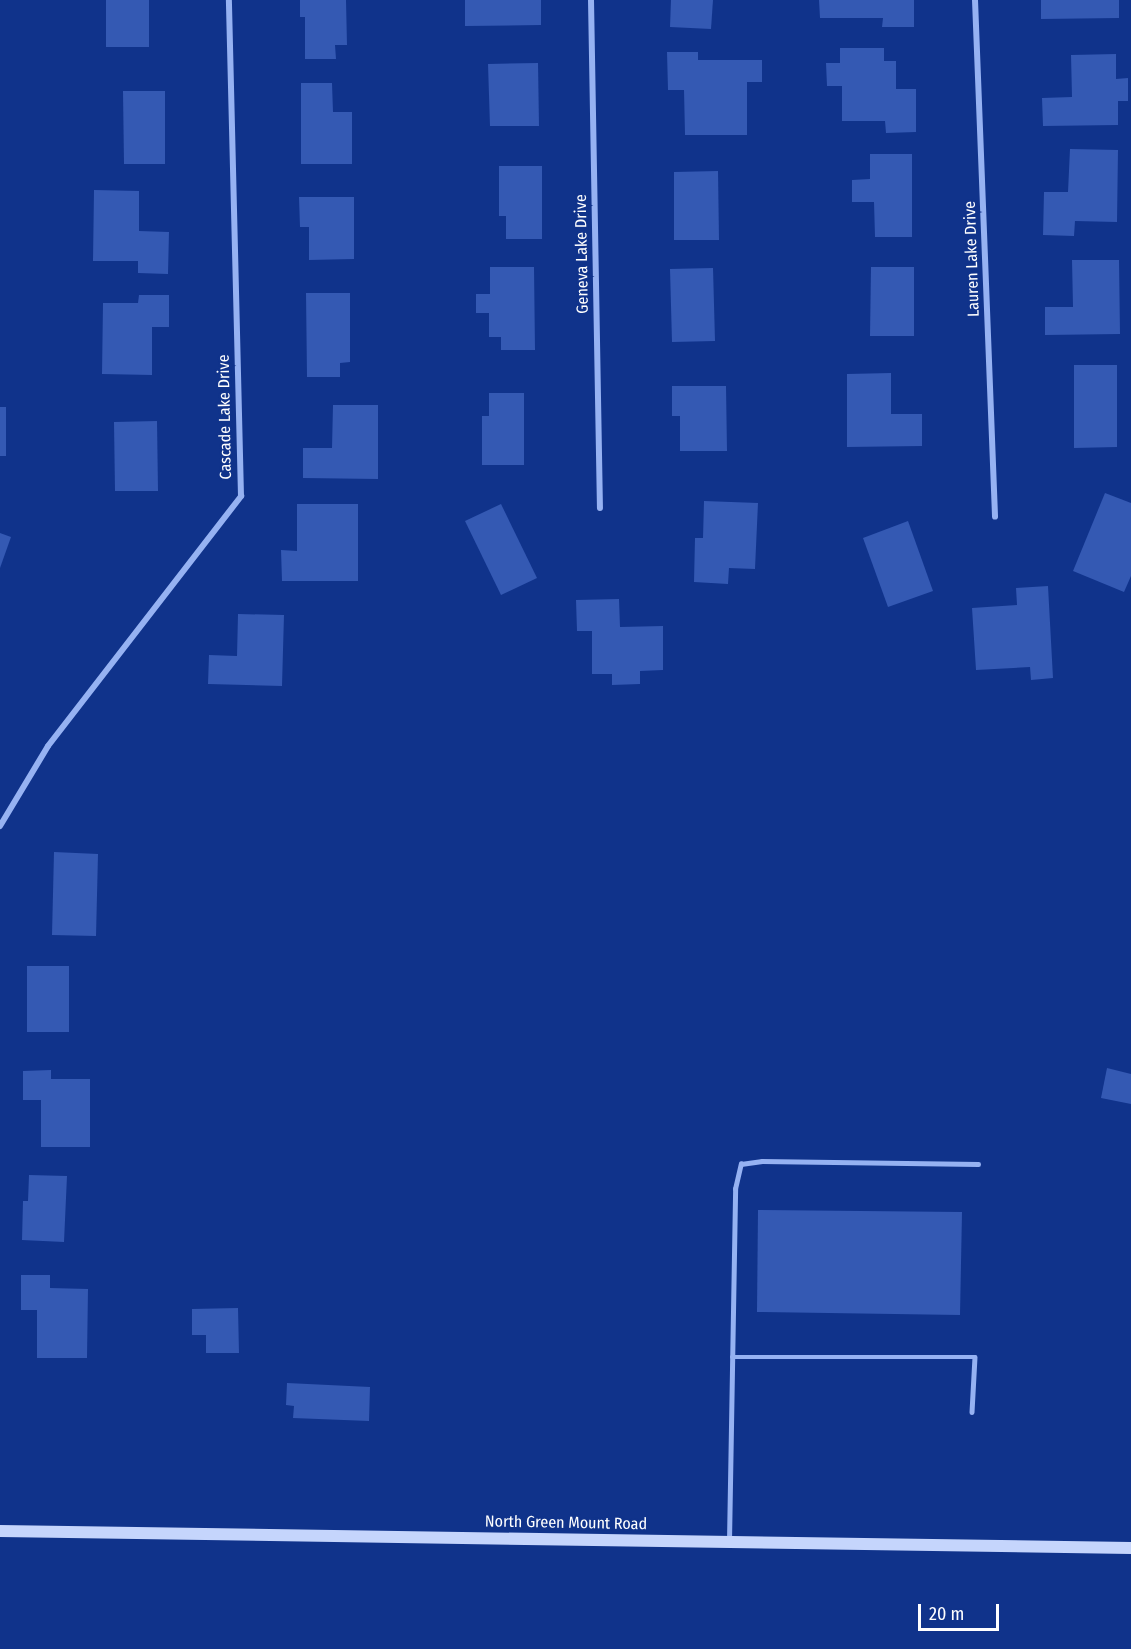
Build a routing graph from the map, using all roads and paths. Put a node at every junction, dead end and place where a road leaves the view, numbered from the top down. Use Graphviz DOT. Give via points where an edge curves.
graph roads {
  1 [pos="229,0"];
  2 [pos="591,0"];
  3 [pos="975,0"];
  4 [pos="600,508"];
  5 [pos="995,517"];
  6 [pos="0,826"];
  7 [pos="978,1164"];
  8 [pos="732,1357"];
  9 [pos="972,1412"];
  10 [pos="0,1531"];
  11 [pos="729,1541"];
  12 [pos="1131,1548"];
  1 -- 6 [label="street, Cascade Lake Drive" via="241,496 48,746"];
  2 -- 4 [label="street, Geneva Lake Drive"];
  3 -- 5 [label="street, Lauren Lake Drive"];
  7 -- 8 [label="lane" via="741,1164 735,1190"];
  8 -- 9 [label="lane" via="975,1357"];
  8 -- 11 [label="lane"];
  10 -- 11 [label="street, North Green Mount Road"];
  11 -- 12 [label="street, North Green Mount Road"];
}
